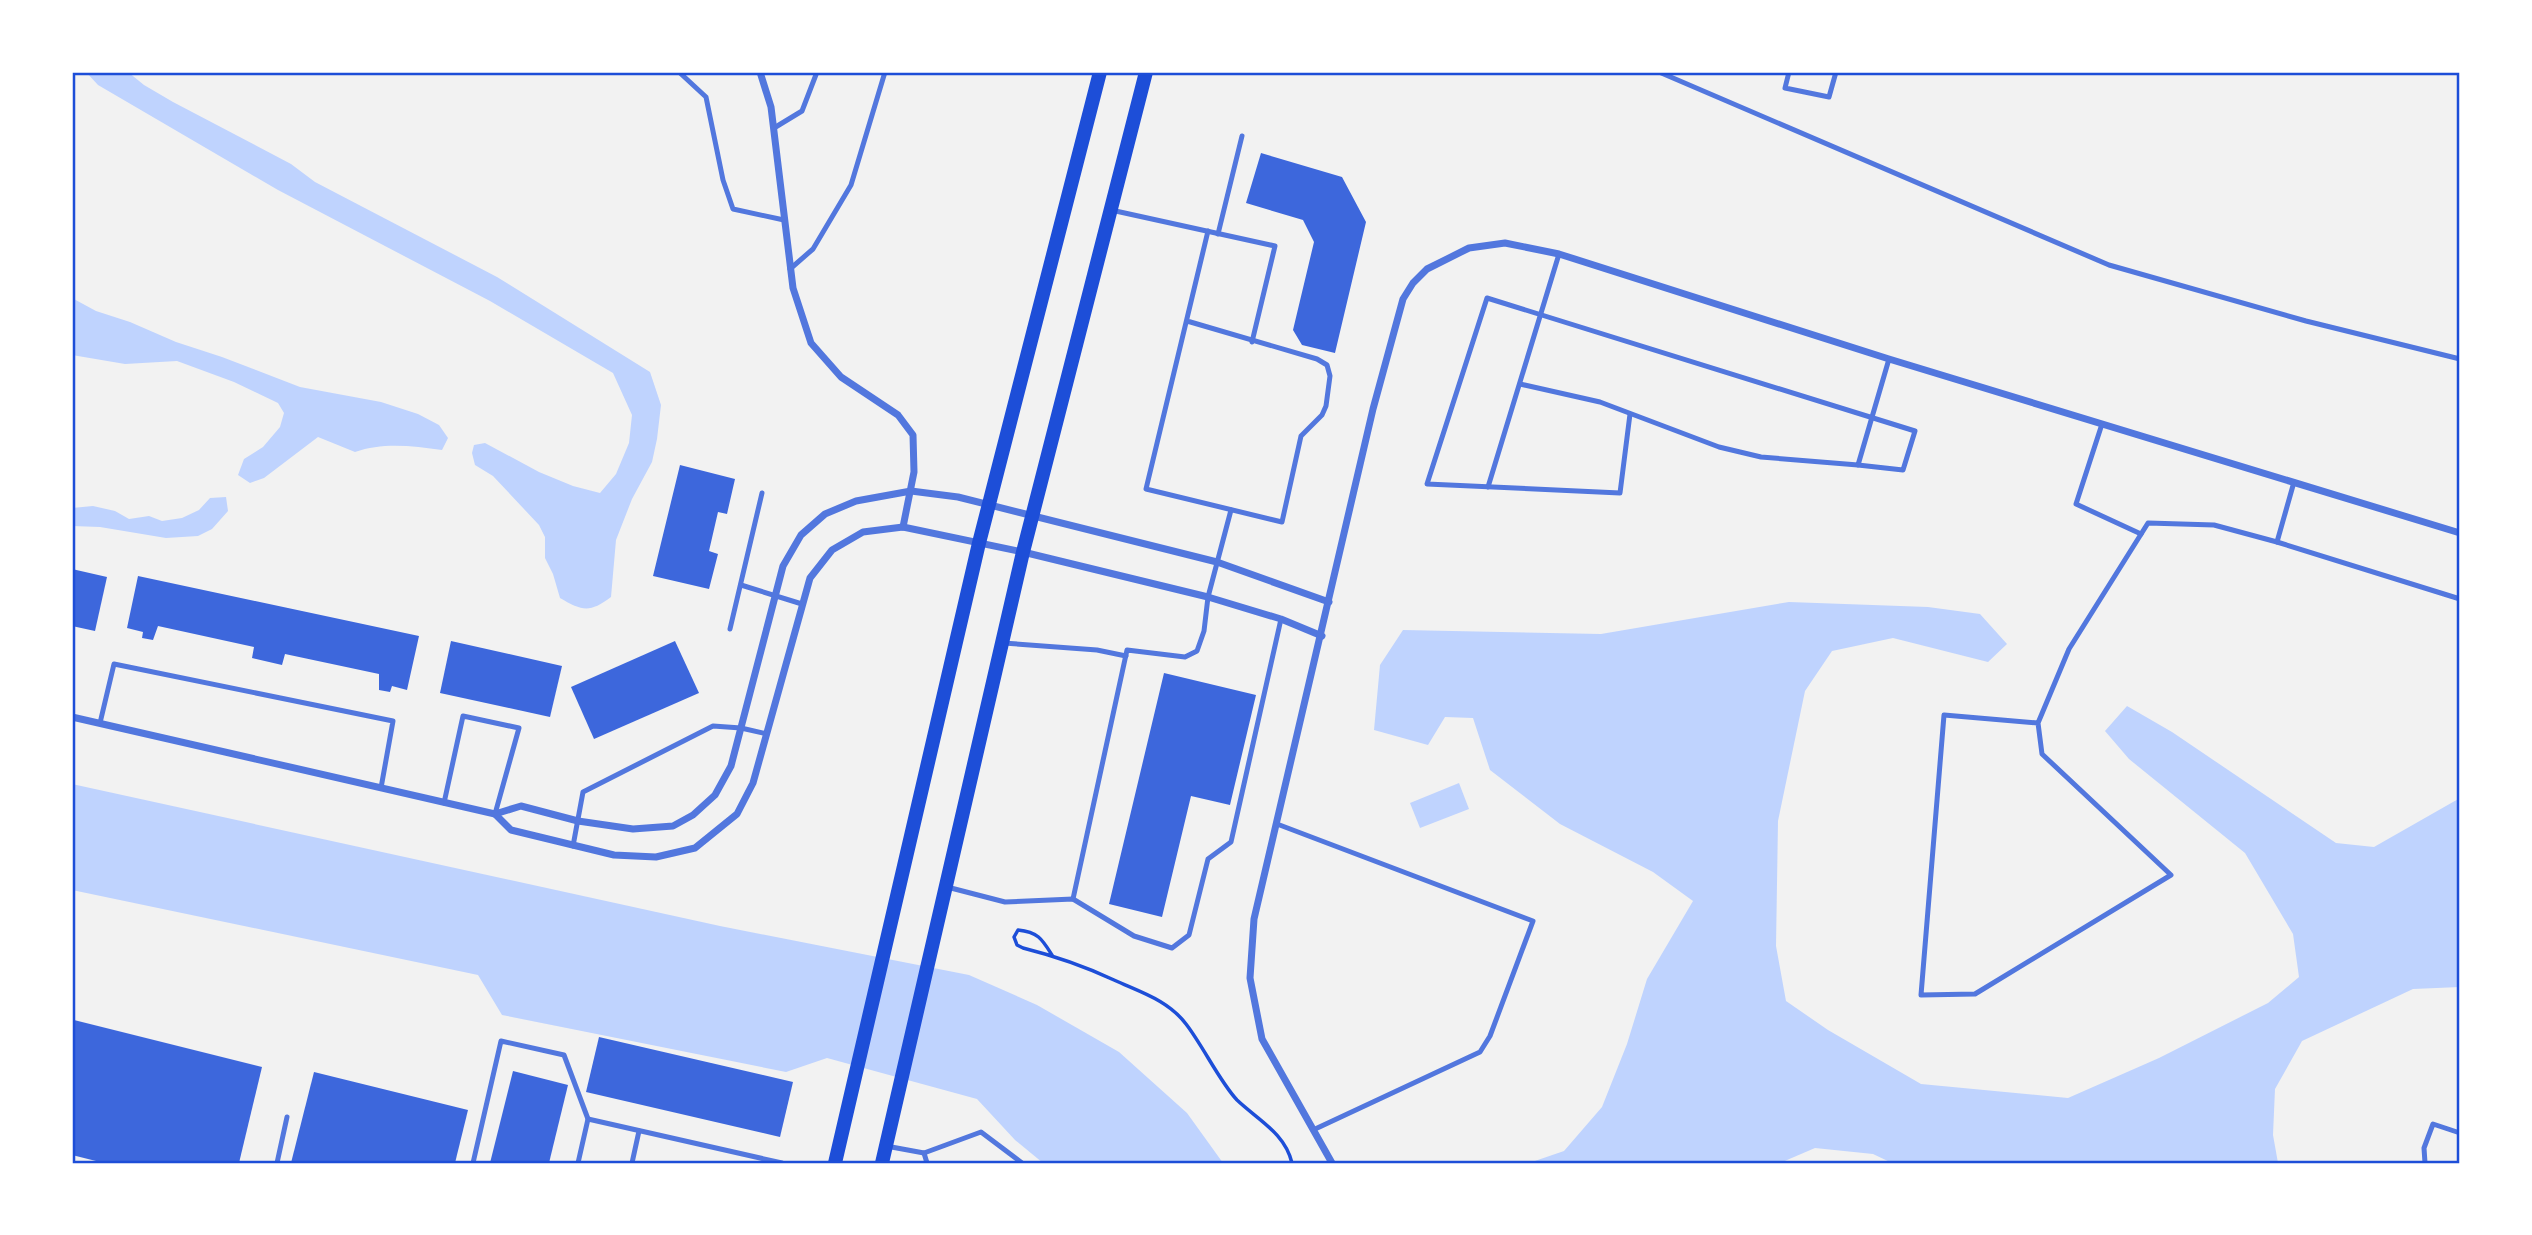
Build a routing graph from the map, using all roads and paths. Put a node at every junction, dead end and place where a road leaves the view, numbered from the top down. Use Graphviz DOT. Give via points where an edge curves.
graph roads {
  1 [pos="680,72"];
  2 [pos="760,72"];
  3 [pos="817,72"];
  4 [pos="885,72"];
  5 [pos="1100,72"];
  6 [pos="1146,72"];
  7 [pos="1659,72"];
  8 [pos="1788,72"];
  9 [pos="1836,72"];
  10 [pos="774,128"];
  11 [pos="1242,136"];
  12 [pos="1111,210"];
  13 [pos="784,220"];
  14 [pos="1208,231"];
  15 [pos="1218,234"];
  16 [pos="1559,254"];
  17 [pos="790,269"];
  18 [pos="1541,315"];
  19 [pos="1187,321"];
  20 [pos="1252,342"];
  21 [pos="1889,359"];
  22 [pos="2460,359"];
  23 [pos="1520,384"];
  24 [pos="1630,414"];
  25 [pos="1872,418"];
  26 [pos="2102,424"];
  27 [pos="1858,465"];
  28 [pos="2294,482"];
  29 [pos="1488,487"];
  30 [pos="911,491"];
  31 [pos="762,493"];
  32 [pos="989,505"];
  33 [pos="1231,510"];
  34 [pos="1032,514"];
  35 [pos="903,527"];
  36 [pos="2460,533"];
  37 [pos="2141,534"];
  38 [pos="2277,542"];
  39 [pos="979,543"];
  40 [pos="1023,552"];
  41 [pos="1217,562"];
  42 [pos="741,585"];
  43 [pos="775,596"];
  44 [pos="1208,597"];
  45 [pos="2460,599"];
  46 [pos="1329,603"];
  47 [pos="802,604"];
  48 [pos="1281,619"];
  49 [pos="730,629"];
  50 [pos="1322,636"];
  51 [pos="1003,643"];
  52 [pos="1126,656"];
  53 [pos="72,717"];
  54 [pos="100,723"];
  55 [pos="2038,723"];
  56 [pos="741,728"];
  57 [pos="767,734"];
  58 [pos="381,788"];
  59 [pos="444,803"];
  60 [pos="495,814"];
  61 [pos="578,821"];
  62 [pos="1277,824"];
  63 [pos="573,846"];
  64 [pos="946,886"];
  65 [pos="1073,899"];
  66 [pos="1052,955"];
  67 [pos="287,1117"];
  68 [pos="589,1119"];
  69 [pos="1313,1130"];
  70 [pos="639,1131"];
  71 [pos="2460,1133"];
  72 [pos="886,1146"];
  73 [pos="924,1153"];
  74 [pos="752,1160"];
  75 [pos="277,1163"];
  76 [pos="473,1163"];
  77 [pos="578,1163"];
  78 [pos="632,1163"];
  79 [pos="782,1163"];
  80 [pos="835,1163"];
  81 [pos="882,1163"];
  82 [pos="927,1163"];
  83 [pos="1022,1163"];
  84 [pos="1292,1163"];
  85 [pos="1332,1163"];
  86 [pos="2425,1163"];
  1 -- 13 [label="lane" via="706,97 733,209"];
  2 -- 10 [label="street"];
  3 -- 10 [label="lane" via="802,111"];
  4 -- 17 [label="lane" via="851,185 813,249"];
  5 -- 32 [label="main road"];
  6 -- 12 [label="main road"];
  7 -- 22 [label="lane" via="2109,265"];
  8 -- 9 [label="lane" via="1785,88 1829,97"];
  10 -- 13 [label="street"];
  11 -- 15 [label="lane"];
  12 -- 14 [label="lane"];
  12 -- 34 [label="main road"];
  13 -- 17 [label="street"];
  14 -- 15 [label="lane"];
  14 -- 19 [label="lane"];
  15 -- 20 [label="lane" via="1275,246"];
  16 -- 18 [label="lane"];
  16 -- 21 [label="street"];
  16 -- 46 [label="street" via="1505,243 1468,248 1427,269 1413,283 1403,299 1373,409"];
  17 -- 30 [label="street" via="811,343 841,377 898,415 914,435"];
  18 -- 23 [label="lane"];
  18 -- 25 [label="lane"];
  18 -- 29 [label="lane" via="1487,298 1427,484"];
  19 -- 20 [label="lane"];
  19 -- 33 [label="lane" via="1146,489"];
  20 -- 33 [label="lane" via="1317,359 1327,365 1330,376 1326,406 1301,436 1282,522"];
  21 -- 25 [label="lane"];
  21 -- 26 [label="street"];
  23 -- 24 [label="lane" via="1600,402"];
  23 -- 29 [label="lane"];
  24 -- 27 [label="lane" via="1719,447 1761,457"];
  24 -- 29 [label="lane" via="1620,493"];
  25 -- 27 [label="lane"];
  25 -- 27 [label="lane" via="1915,431 1903,470"];
  26 -- 28 [label="street"];
  26 -- 37 [label="lane" via="2076,504"];
  28 -- 36 [label="street"];
  28 -- 38 [label="lane"];
  30 -- 32 [label="street"];
  30 -- 35 [label="street"];
  30 -- 43 [label="street" via="856,501 825,514 801,535 783,566"];
  31 -- 42 [label="lane"];
  32 -- 34 [label="street"];
  32 -- 39 [label="main road"];
  33 -- 41 [label="lane"];
  34 -- 40 [label="main road"];
  34 -- 41 [label="street"];
  35 -- 39 [label="street"];
  35 -- 47 [label="street" via="863,532 832,550 810,579"];
  37 -- 38 [label="lane" via="2148,523 2214,525"];
  37 -- 55 [label="lane" via="2069,649"];
  38 -- 45 [label="lane"];
  39 -- 40 [label="street"];
  39 -- 80 [label="main road"];
  40 -- 44 [label="street"];
  40 -- 51 [label="main road"];
  41 -- 44 [label="lane"];
  41 -- 46 [label="street"];
  42 -- 43 [label="lane"];
  42 -- 49 [label="lane"];
  43 -- 47 [label="lane"];
  43 -- 56 [label="street"];
  44 -- 48 [label="street"];
  44 -- 52 [label="lane" via="1197,651 1185,657 1127,650"];
  46 -- 50 [label="street"];
  47 -- 57 [label="street"];
  48 -- 50 [label="street"];
  48 -- 65 [label="lane" via="1231,842 1208,859 1189,935 1172,948 1134,936"];
  50 -- 62 [label="street"];
  51 -- 52 [label="lane"];
  51 -- 64 [label="main road"];
  52 -- 65 [label="lane"];
  53 -- 54 [label="street"];
  54 -- 58 [label="street"];
  54 -- 58 [label="lane" via="114,664 393,722"];
  55 -- 55 [label="lane" via="2042,754 2171,875 1975,994 1921,995 1944,715"];
  56 -- 57 [label="lane"];
  56 -- 61 [label="lane" via="713,726 583,792"];
  56 -- 61 [label="street" via="731,766 715,795 693,815 673,826 633,829"];
  57 -- 63 [label="street" via="753,783 737,814 695,848 656,857 614,855"];
  58 -- 59 [label="street"];
  59 -- 60 [label="street"];
  59 -- 60 [label="lane" via="463,716 519,728"];
  60 -- 61 [label="street" via="521,807"];
  60 -- 63 [label="street" via="511,830"];
  61 -- 63 [label="lane"];
  62 -- 69 [label="street" via="1254,919 1250,978 1262,1039"];
  62 -- 69 [label="lane" via="1532,921 1480,1052"];
  64 -- 65 [label="lane" via="1005,902"];
  64 -- 72 [label="main road"];
  66 -- 66 [label="path" via="1031,932 1018,930 1014,937 1017,945"];
  66 -- 84 [label="path" via="1152,995 1169,1007 1185,1022 1236,1099 1279,1136"];
  67 -- 75 [label="lane"];
  68 -- 70 [label="lane"];
  68 -- 76 [label="lane" via="564,1055 501,1041"];
  68 -- 77 [label="lane"];
  69 -- 85 [label="street"];
  70 -- 74 [label="lane"];
  70 -- 78 [label="lane"];
  71 -- 86 [label="lane" via="2433,1125 2424,1148"];
  72 -- 73 [label="lane"];
  72 -- 81 [label="main road"];
  73 -- 82 [label="lane"];
  73 -- 83 [label="lane" via="981,1132"];
  74 -- 79 [label="lane"];
}
